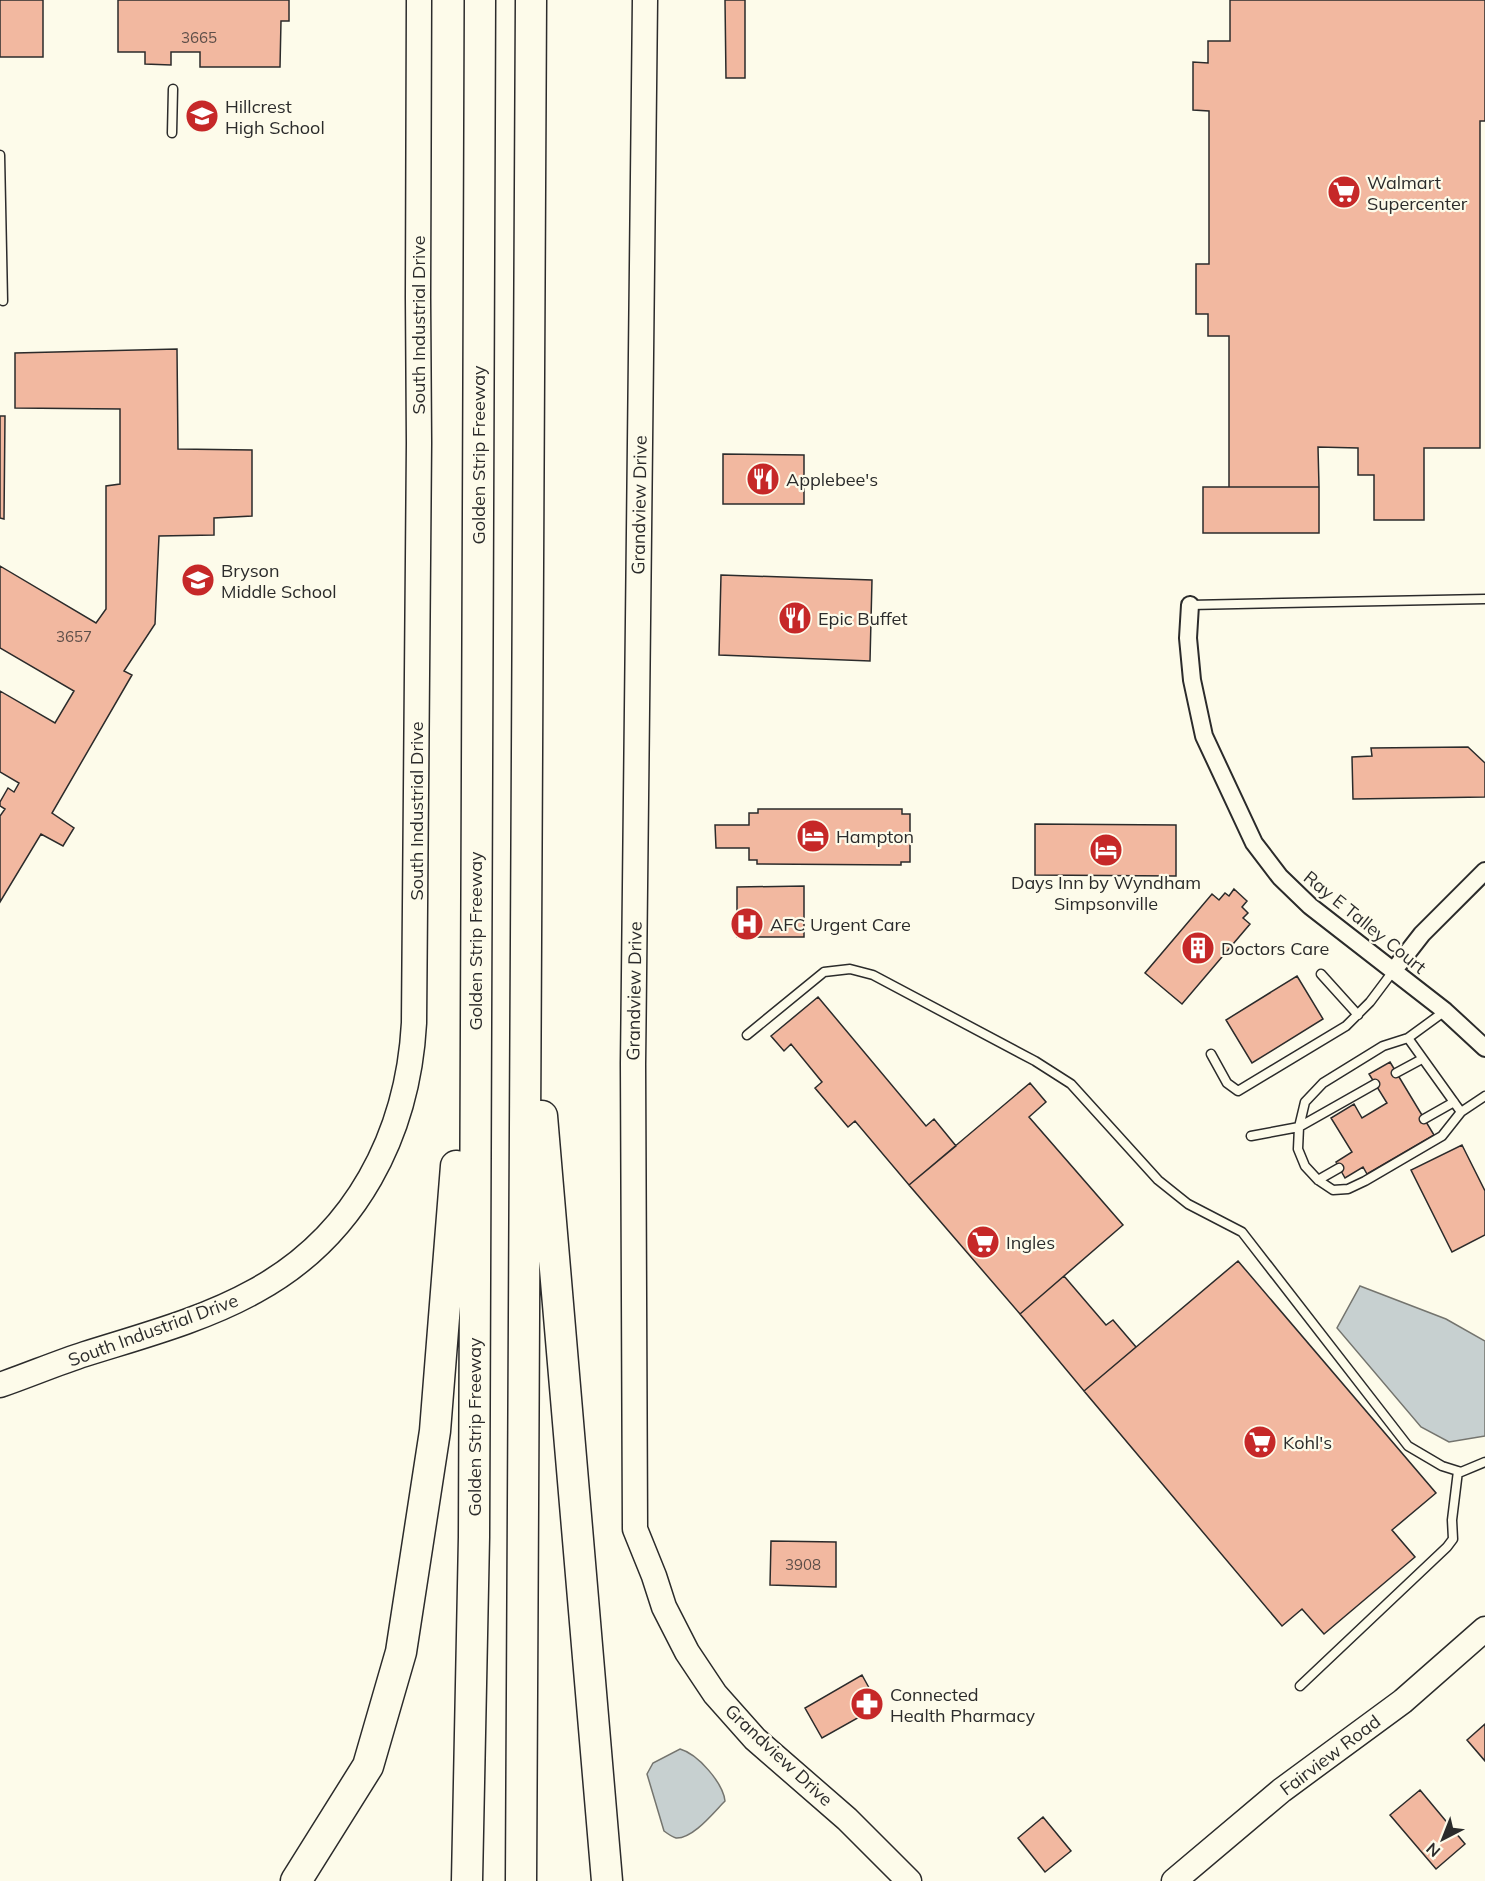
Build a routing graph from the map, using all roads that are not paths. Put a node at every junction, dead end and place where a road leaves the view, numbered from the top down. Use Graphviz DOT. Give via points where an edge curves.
graph roads {
  1 [pos="419,0"];
  2 [pos="480,0"];
  3 [pos="531,0"];
  4 [pos="645,0"];
  5 [pos="173,89"];
  6 [pos="172,133"];
  7 [pos="0,155"];
  8 [pos="0,188"];
  9 [pos="3,302"];
  10 [pos="1485,599"];
  11 [pos="1190,605"];
  12 [pos="1485,871"];
  13 [pos="476,924"];
  14 [pos="526,930"];
  15 [pos="1394,970"];
  16 [pos="1321,974"];
  17 [pos="1445,1011"];
  18 [pos="1358,1015"];
  19 [pos="747,1035"];
  20 [pos="1408,1038"];
  21 [pos="1485,1048"];
  22 [pos="1211,1054"];
  23 [pos="1422,1059"];
  24 [pos="1396,1073"];
  25 [pos="1376,1084"];
  26 [pos="1485,1096"];
  27 [pos="1454,1102"];
  28 [pos="1461,1112"];
  29 [pos="1424,1119"];
  30 [pos="1299,1127"];
  31 [pos="1251,1136"];
  32 [pos="1339,1168"];
  33 [pos="1318,1180"];
  34 [pos="0,1385"];
  35 [pos="1485,1462"];
  36 [pos="1458,1471"];
  37 [pos="1485,1629"];
  38 [pos="1300,1686"];
  39 [pos="296,1881"];
  40 [pos="467,1881"];
  41 [pos="521,1881"];
  42 [pos="607,1881"];
  43 [pos="909,1881"];
  44 [pos="1174,1881"];
  1 -- 34 [label="main road, South Industrial Drive" via="414,1023 401,1109 380,1161 352,1207 305,1257 280,1276 212,1311"];
  2 -- 13 [label="highway, Golden Strip Freeway"];
  3 -- 14 [label="highway"];
  4 -- 43 [label="main road, Grandview Drive" via="633,1064 635,1529 664,1607 715,1694 756,1739 847,1819"];
  5 -- 6 [label="lane"];
  7 -- 8 [label="lane"];
  8 -- 9 [label="lane"];
  10 -- 11 [label="lane"];
  11 -- 15 [label="street, Ray E Talley Court" via="1192,680 1204,736 1248,834 1280,877 1310,906"];
  12 -- 15 [label="street" via="1422,934"];
  13 -- 39 [label="highway" via="435,1431 401,1652 368,1766"];
  13 -- 40 [label="highway, Golden Strip Freeway" via="474,1536"];
  14 -- 41 [label="highway"];
  14 -- 42 [label="highway"];
  15 -- 17 [label="street, Ray E Talley Court"];
  15 -- 18 [label="lane"];
  16 -- 18 [label="lane"];
  17 -- 20 [label="lane"];
  17 -- 21 [label="street, Ray E Talley Court"];
  18 -- 22 [label="lane" via="1238,1092 1227,1083"];
  19 -- 36 [label="lane" via="824,972 850,969 873,975 1035,1061 1071,1084 1158,1180 1188,1204 1242,1232 1408,1446"];
  20 -- 23 [label="lane"];
  20 -- 30 [label="lane" via="1383,1046 1323,1083 1305,1102"];
  23 -- 24 [label="lane"];
  23 -- 27 [label="lane"];
  25 -- 30 [label="lane"];
  26 -- 28 [label="lane"];
  27 -- 28 [label="lane"];
  27 -- 29 [label="lane"];
  28 -- 33 [label="lane" via="1442,1136 1365,1181 1348,1189 1332,1190"];
  30 -- 31 [label="lane"];
  30 -- 33 [label="lane" via="1298,1149 1305,1166"];
  32 -- 33 [label="lane"];
  35 -- 36 [label="lane"];
  36 -- 38 [label="lane" via="1453,1539 1448,1547"];
  37 -- 44 [label="main road, Fairview Road" via="1403,1701 1282,1790"];
}
